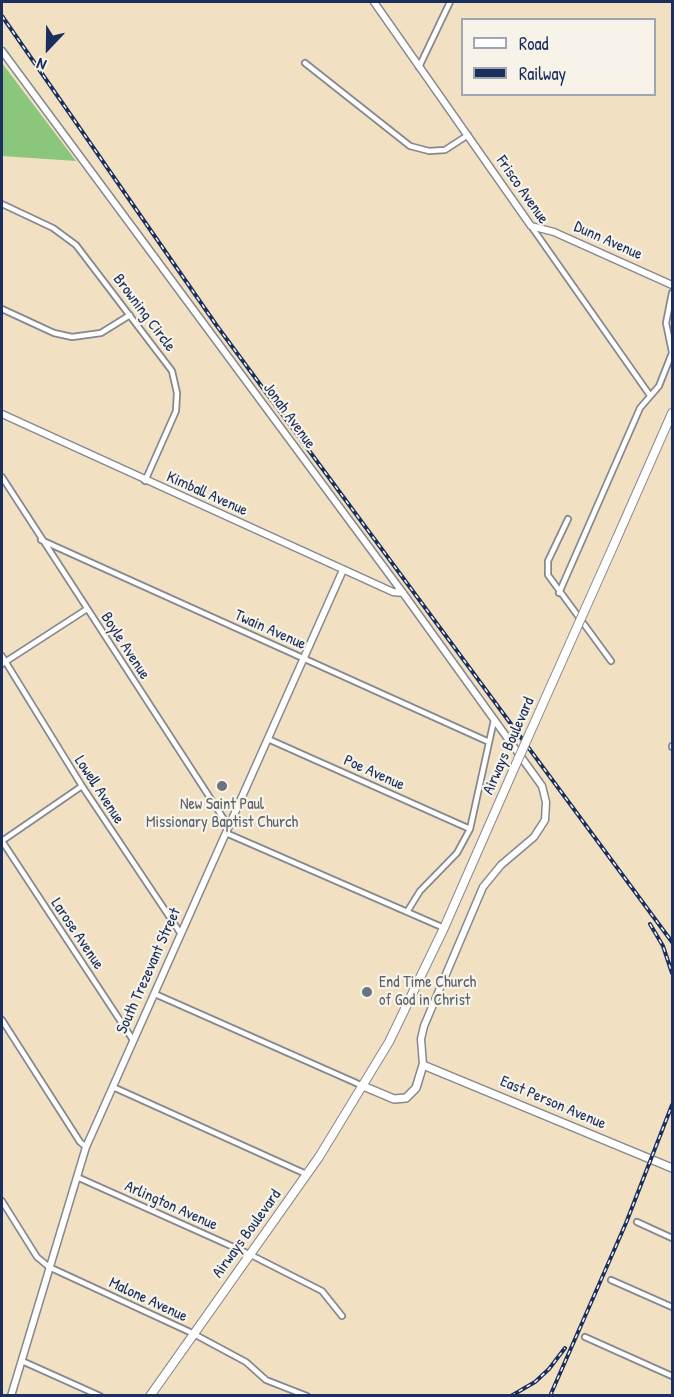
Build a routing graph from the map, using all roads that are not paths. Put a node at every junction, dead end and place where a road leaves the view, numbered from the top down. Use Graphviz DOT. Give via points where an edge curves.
graph roads {
  1 [pos="374,2"];
  2 [pos="450,2"];
  3 [pos="2,51"];
  4 [pos="305,63"];
  5 [pos="419,67"];
  6 [pos="468,135"];
  7 [pos="2,204"];
  8 [pos="531,226"];
  9 [pos="672,285"];
  10 [pos="672,293"];
  11 [pos="2,309"];
  12 [pos="130,315"];
  13 [pos="672,352"];
  14 [pos="650,394"];
  15 [pos="672,413"];
  16 [pos="2,414"];
  17 [pos="2,477"];
  18 [pos="146,481"];
  19 [pos="568,519"];
  20 [pos="41,540"];
  21 [pos="344,570"];
  22 [pos="403,593"];
  23 [pos="559,593"];
  24 [pos="87,609"];
  25 [pos="2,656"];
  26 [pos="304,659"];
  27 [pos="611,661"];
  28 [pos="4,663"];
  29 [pos="495,719"];
  30 [pos="268,739"];
  31 [pos="489,742"];
  32 [pos="82,786"];
  33 [pos="470,829"];
  34 [pos="228,830"];
  35 [pos="2,841"];
  36 [pos="407,912"];
  37 [pos="444,928"];
  38 [pos="180,934"];
  39 [pos="155,994"];
  40 [pos="2,1020"];
  41 [pos="133,1040"];
  42 [pos="423,1065"];
  43 [pos="363,1086"];
  44 [pos="113,1087"];
  45 [pos="86,1147"];
  46 [pos="672,1168"];
  47 [pos="306,1174"];
  48 [pos="77,1177"];
  49 [pos="2,1201"];
  50 [pos="637,1222"];
  51 [pos="672,1238"];
  52 [pos="249,1254"];
  53 [pos="49,1267"];
  54 [pos="611,1281"];
  55 [pos="672,1307"];
  56 [pos="342,1316"];
  57 [pos="192,1333"];
  58 [pos="585,1337"];
  59 [pos="22,1361"];
  60 [pos="672,1376"];
  61 [pos="11,1395"];
  62 [pos="100,1395"];
  63 [pos="150,1395"];
  64 [pos="306,1395"];
  1 -- 5 [label="street, Frisco Avenue"];
  2 -- 5 [label="street"];
  3 -- 22 [label="street, Jonah Avenue"];
  4 -- 6 [label="street" via="410,146 446,150"];
  5 -- 6 [label="street, Frisco Avenue"];
  6 -- 8 [label="street, Frisco Avenue"];
  7 -- 12 [label="street, Browning Circle" via="69,238"];
  8 -- 9 [label="street, Dunn Avenue" via="554,232"];
  8 -- 14 [label="street, Frisco Avenue"];
  10 -- 13 [label="street" via="666,323"];
  11 -- 12 [label="street" via="54,333 80,338 101,333"];
  12 -- 18 [label="street, Browning Circle" via="167,364 177,393 173,420"];
  13 -- 14 [label="street" via="662,380"];
  14 -- 23 [label="street" via="640,408"];
  15 -- 37 [label="main road, Airways Boulevard, bridge"];
  16 -- 18 [label="street, Kimball Avenue"];
  17 -- 20 [label="street, Boyle Avenue"];
  18 -- 21 [label="street, Kimball Avenue"];
  19 -- 23 [label="street" via="546,567"];
  20 -- 24 [label="street, Boyle Avenue"];
  20 -- 26 [label="street, Twain Avenue"];
  21 -- 22 [label="street, Kimball Avenue"];
  21 -- 26 [label="street, South Trezevant Street"];
  22 -- 29 [label="street, Jonah Avenue"];
  23 -- 27 [label="street"];
  24 -- 28 [label="street"];
  24 -- 34 [label="street, Boyle Avenue"];
  25 -- 28 [label="street, Lowell Avenue"];
  26 -- 30 [label="street, South Trezevant Street"];
  26 -- 31 [label="street, Twain Avenue"];
  28 -- 32 [label="street, Lowell Avenue"];
  29 -- 31 [label="street, Airways Boulevard"];
  29 -- 42 [label="street, Jonah Avenue" via="542,786 545,820 534,837 501,865 483,887 424,1026"];
  30 -- 33 [label="street, Poe Avenue"];
  30 -- 34 [label="street, South Trezevant Street"];
  31 -- 33 [label="street, Airways Boulevard"];
  32 -- 35 [label="street"];
  32 -- 38 [label="street, Lowell Avenue"];
  33 -- 36 [label="street, Airways Boulevard" via="457,853 420,891"];
  34 -- 36 [label="street"];
  34 -- 38 [label="street, South Trezevant Street"];
  35 -- 41 [label="street, Larose Avenue"];
  36 -- 37 [label="street"];
  37 -- 43 [label="main road, Airways Boulevard"];
  38 -- 39 [label="street, South Trezevant Street"];
  39 -- 41 [label="street, South Trezevant Street"];
  39 -- 43 [label="street"];
  40 -- 45 [label="street"];
  41 -- 44 [label="street, South Trezevant Street"];
  42 -- 43 [label="main road" via="416,1088 405,1098 394,1100"];
  42 -- 46 [label="main road, East Person Avenue"];
  43 -- 47 [label="main road, Airways Boulevard"];
  44 -- 45 [label="street, South Trezevant Street"];
  44 -- 47 [label="street"];
  45 -- 48 [label="street, South Trezevant Street"];
  47 -- 52 [label="main road, Airways Boulevard"];
  48 -- 52 [label="street, Arlington Avenue"];
  48 -- 53 [label="street, South Trezevant Street"];
  49 -- 53 [label="street, Malone Avenue" via="37,1257"];
  50 -- 51 [label="street"];
  52 -- 56 [label="street, Arlington Avenue" via="322,1291"];
  52 -- 57 [label="main road, Airways Boulevard"];
  53 -- 57 [label="street, Malone Avenue"];
  53 -- 59 [label="street, South Trezevant Street"];
  54 -- 55 [label="street"];
  57 -- 63 [label="main road, Airways Boulevard"];
  57 -- 64 [label="street, Malone Avenue" via="246,1362 266,1380"];
  58 -- 60 [label="street"];
  59 -- 61 [label="street, South Trezevant Street"];
  59 -- 62 [label="street"];
}
